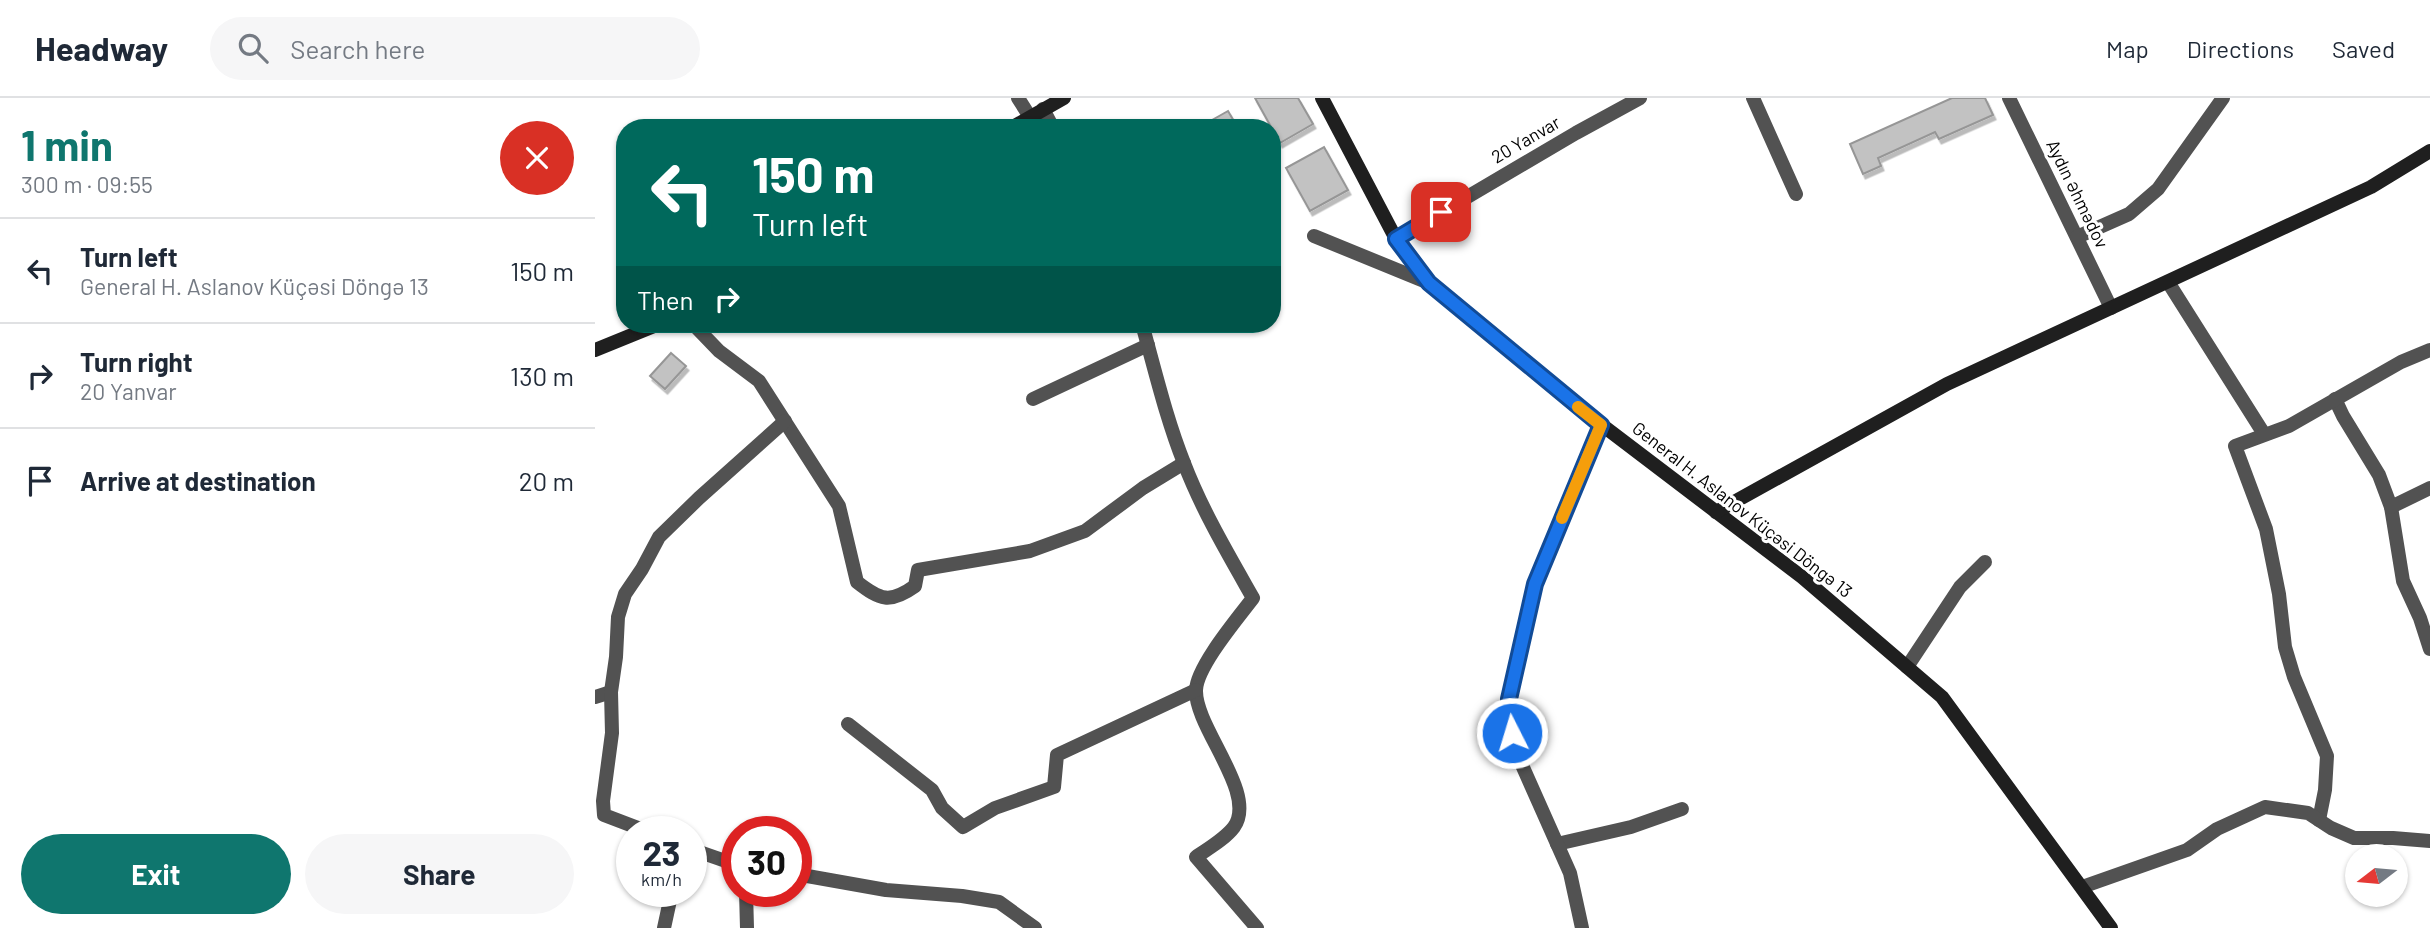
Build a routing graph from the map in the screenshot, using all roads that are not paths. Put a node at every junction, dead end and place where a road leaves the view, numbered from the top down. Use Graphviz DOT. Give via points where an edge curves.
graph roads {
  1 [pos="1018,98"];
  2 [pos="1064,98"];
  3 [pos="1322,98"];
  4 [pos="1640,98"];
  5 [pos="1753,98"];
  6 [pos="2009,98"];
  7 [pos="2223,98"];
  8 [pos="1037,113"];
  9 [pos="1027,119"];
  10 [pos="1043,119"];
  11 [pos="2430,151"];
  12 [pos="1796,194"];
  13 [pos="1314,236"];
  14 [pos="2077,237"];
  15 [pos="1396,239"];
  16 [pos="2168,282"];
  17 [pos="1429,283"];
  18 [pos="2111,308"];
  19 [pos="637,333"];
  20 [pos="701,333"];
  21 [pos="1145,333"];
  22 [pos="1148,345"];
  23 [pos="595,350"];
  24 [pos="2430,350"];
  25 [pos="2335,399"];
  26 [pos="1033,400"];
  27 [pos="785,421"];
  28 [pos="1601,425"];
  29 [pos="2265,435"];
  30 [pos="1184,463"];
  31 [pos="2430,488"];
  32 [pos="2392,507"];
  33 [pos="1716,512"];
  34 [pos="1985,562"];
  35 [pos="2430,649"];
  36 [pos="1907,667"];
  37 [pos="1196,690"];
  38 [pos="611,692"];
  39 [pos="595,697"];
  40 [pos="848,724"];
  41 [pos="1682,809"];
  42 [pos="616,820"];
  43 [pos="2319,820"];
  44 [pos="2430,841"];
  45 [pos="1557,844"];
  46 [pos="812,877"];
  47 [pos="2082,887"];
  48 [pos="669,907"];
  49 [pos="746,907"];
  50 [pos="664,928"];
  51 [pos="747,928"];
  52 [pos="1035,928"];
  53 [pos="1257,928"];
  54 [pos="1582,928"];
  55 [pos="2111,928"];
  1 -- 8 [label="street"];
  2 -- 8 [label="main road"];
  3 -- 15 [label="main road, General H. Aslanov Küçəsi Döngə 13"];
  4 -- 15 [label="street, 20 Yanvar"];
  5 -- 12 [label="street"];
  6 -- 14 [label="street, Aydın Əhmədov"];
  7 -- 14 [label="street" via="2158,189 2129,214"];
  8 -- 9 [label="main road"];
  8 -- 10 [label="street"];
  11 -- 16 [label="main road" via="2371,187"];
  13 -- 17 [label="street"];
  14 -- 18 [label="street, Aydın Əhmədov"];
  15 -- 17 [label="main road, General H. Aslanov Küçəsi Döngə 13"];
  16 -- 18 [label="main road"];
  16 -- 29 [label="street"];
  17 -- 28 [label="main road, General H. Aslanov Küçəsi Döngə 13"];
  18 -- 33 [label="main road" via="1947,384"];
  19 -- 23 [label="main road"];
  20 -- 27 [label="street" via="759,381"];
  21 -- 22 [label="street"];
  22 -- 26 [label="street"];
  22 -- 30 [label="street"];
  24 -- 25 [label="street"];
  25 -- 29 [label="street"];
  25 -- 32 [label="street"];
  27 -- 30 [label="street" via="839,506 857,582 881,598 900,597 915,586 918,570 1030,551 1086,531"];
  27 -- 38 [label="street" via="659,537 625,594 618,617"];
  28 -- 33 [label="main road, General H. Aslanov Küçəsi Döngə 13"];
  28 -- 45 [label="street" via="1535,584 1509,699 1512,733 1522,765"];
  29 -- 43 [label="street" via="2235,446 2266,529 2285,647 2327,756"];
  30 -- 37 [label="street" via="1253,598 1201,672"];
  31 -- 32 [label="street"];
  32 -- 35 [label="street" via="2403,581"];
  33 -- 36 [label="main road, General H. Aslanov Küçəsi Döngə 13" via="1802,577"];
  34 -- 36 [label="street" via="1960,587"];
  36 -- 47 [label="main road, General H. Aslanov Küçəsi Döngə 13" via="1942,697"];
  37 -- 40 [label="street" via="1057,755 1054,788 995,808 963,827 942,808 932,790"];
  37 -- 53 [label="street" via="1240,809 1227,835 1196,857"];
  38 -- 39 [label="street"];
  38 -- 42 [label="street" via="612,733 603,801 604,815"];
  41 -- 45 [label="street" via="1632,827"];
  43 -- 44 [label="street" via="2354,838"];
  43 -- 47 [label="street" via="2308,813 2265,807 2217,829 2187,850"];
  45 -- 54 [label="street" via="1570,873"];
  46 -- 52 [label="street" via="999,902"];
  47 -- 55 [label="main road, General H. Aslanov Küçəsi Döngə 13"];
  48 -- 50 [label="street"];
  49 -- 51 [label="street"];
}
